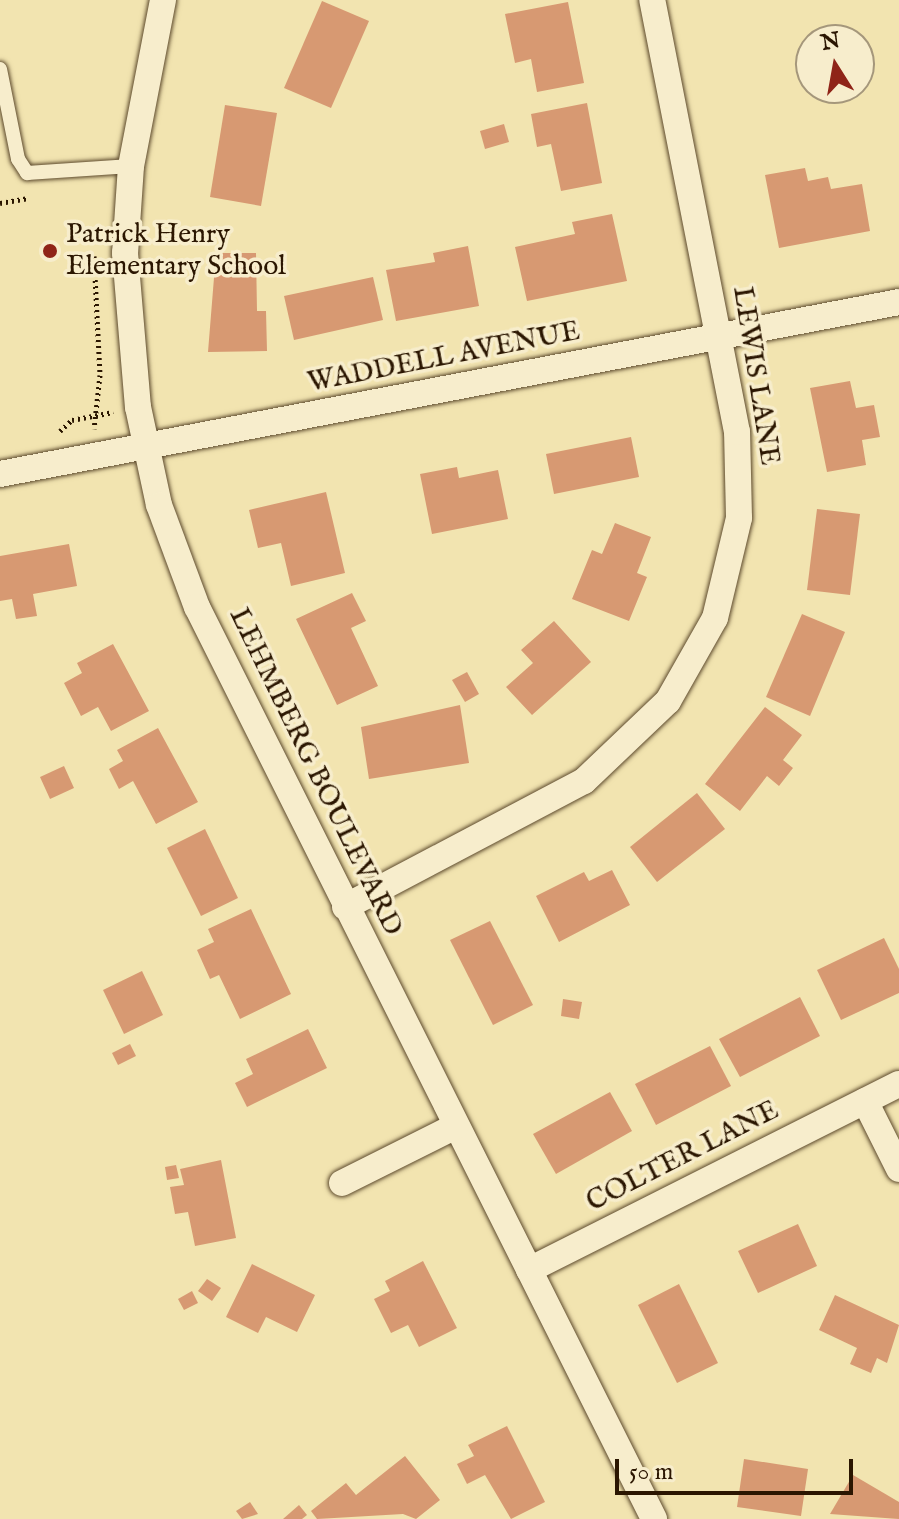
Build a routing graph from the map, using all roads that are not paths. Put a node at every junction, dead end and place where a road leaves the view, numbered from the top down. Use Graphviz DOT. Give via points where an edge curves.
graph roads {
  1 [pos="163,0"];
  2 [pos="652,0"];
  3 [pos="0,69"];
  4 [pos="131,166"];
  5 [pos="899,302"];
  6 [pos="718,338"];
  7 [pos="145,447"];
  8 [pos="0,474"];
  9 [pos="345,907"];
  10 [pos="899,1084"];
  11 [pos="865,1101"];
  12 [pos="456,1126"];
  13 [pos="899,1169"];
  14 [pos="342,1183"];
  15 [pos="529,1270"];
  16 [pos="654,1519"];
  1 -- 4 [label="street, LEHMBERG BOULEVARD"];
  2 -- 6 [label="street, LEWIS LANE"];
  3 -- 4 [label="lane" via="18,159 27,173"];
  4 -- 7 [label="street, LEHMBERG BOULEVARD" via="126,301"];
  5 -- 6 [label="street, WADDELL AVENUE"];
  6 -- 7 [label="street, WADDELL AVENUE"];
  6 -- 9 [label="street, LEWIS LANE" via="737,432 739,518 715,618 690,669 631,742 584,781"];
  7 -- 8 [label="street, WADDELL AVENUE"];
  7 -- 9 [label="street, LEHMBERG BOULEVARD" via="197,607"];
  9 -- 12 [label="street, LEHMBERG BOULEVARD"];
  10 -- 11 [label="street, COLTER LANE"];
  11 -- 13 [label="street"];
  11 -- 15 [label="street, COLTER LANE"];
  12 -- 14 [label="street"];
  12 -- 15 [label="street, LEHMBERG BOULEVARD"];
  15 -- 16 [label="street, LEHMBERG BOULEVARD"];
}
